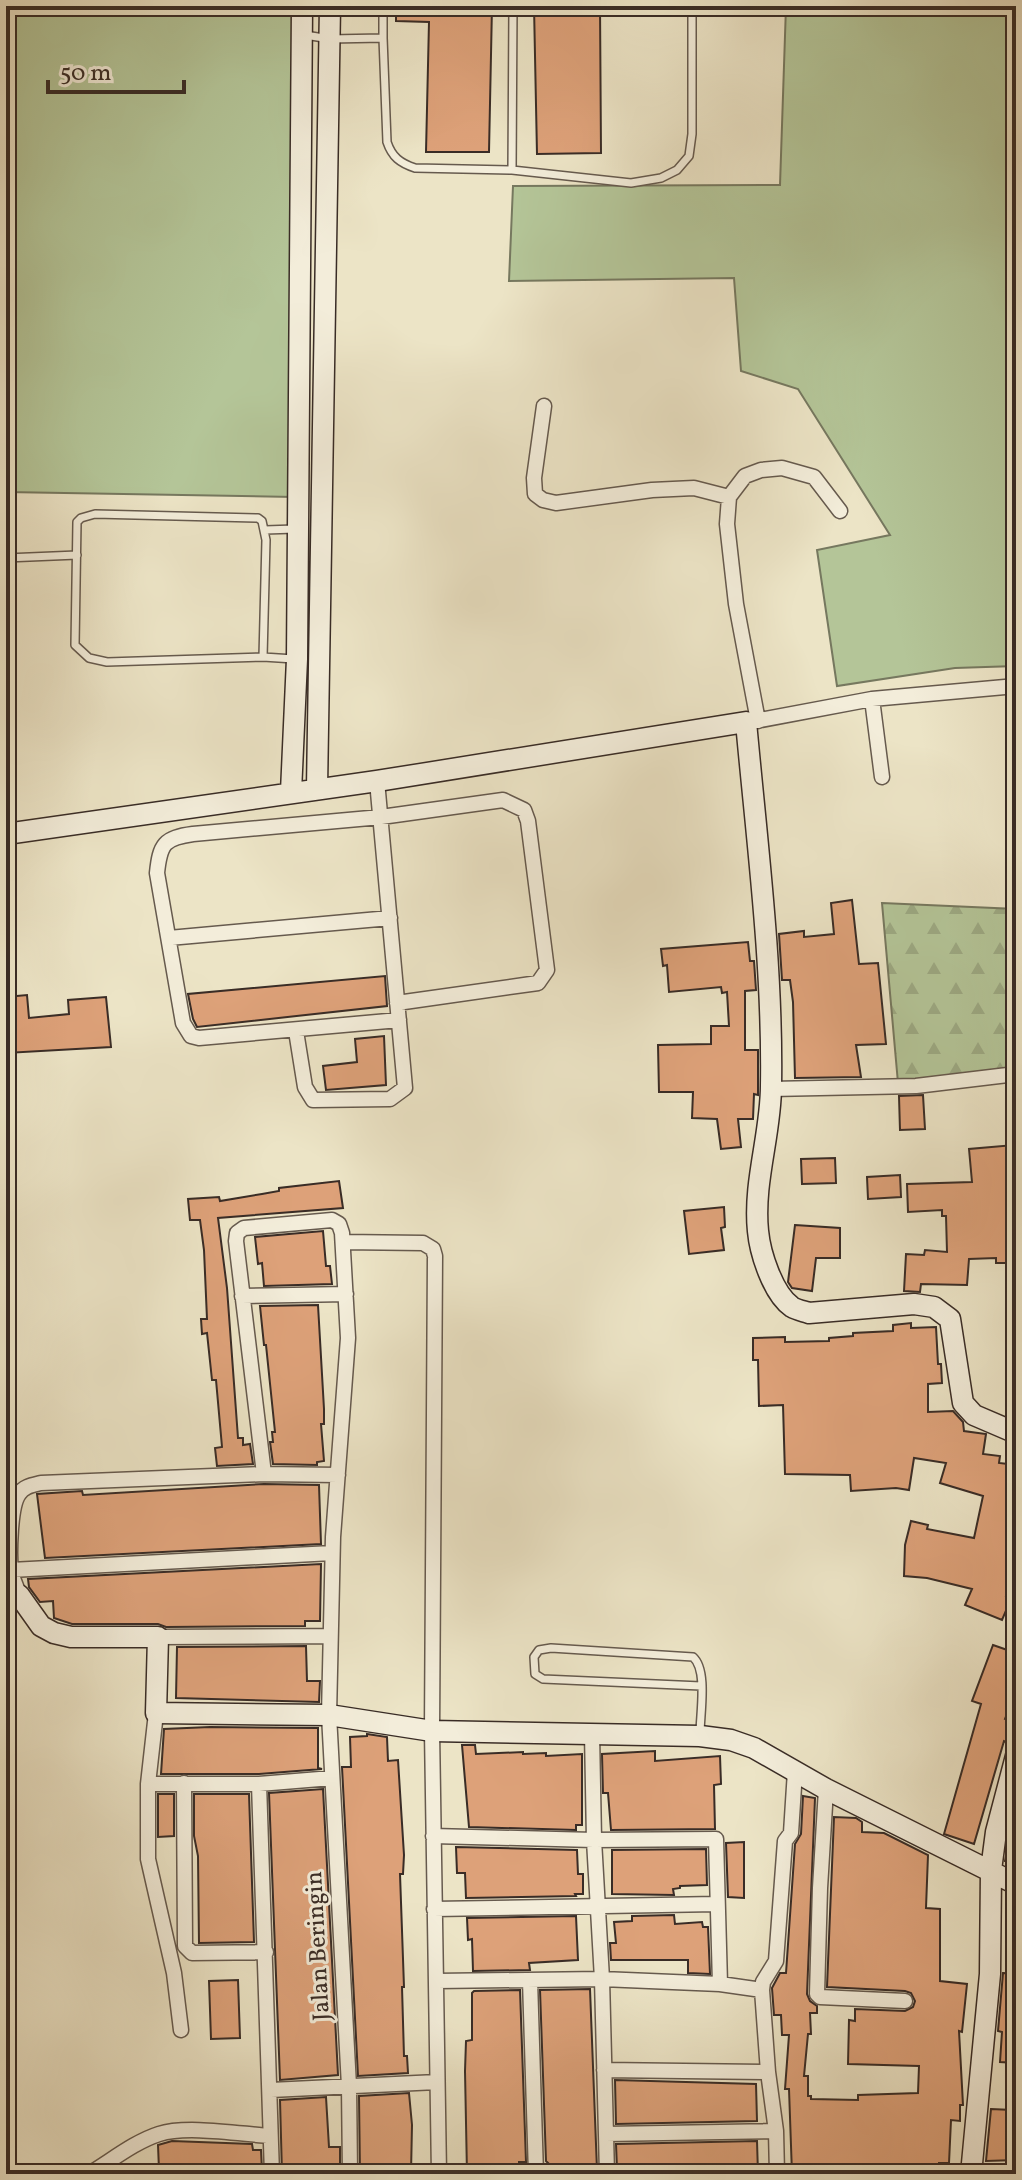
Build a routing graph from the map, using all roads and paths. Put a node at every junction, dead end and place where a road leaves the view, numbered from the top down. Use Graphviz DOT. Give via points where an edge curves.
graph roads {
  1 [pos="302,6"];
  2 [pos="330,6"];
  3 [pos="383,6"];
  4 [pos="513,6"];
  5 [pos="692,6"];
  6 [pos="301,35"];
  7 [pos="383,38"];
  8 [pos="330,39"];
  9 [pos="512,170"];
  10 [pos="544,406"];
  11 [pos="297,410"];
  12 [pos="324,411"];
  13 [pos="729,497"];
  14 [pos="840,511"];
  15 [pos="297,529"];
  16 [pos="265,530"];
  17 [pos="77,555"];
  18 [pos="6,558"];
  19 [pos="263,657"];
  20 [pos="297,659"];
  21 [pos="1016,686"];
  22 [pos="872,699"];
  23 [pos="752,722"];
  24 [pos="882,777"];
  25 [pos="377,781"];
  26 [pos="317,788"];
  27 [pos="291,792"];
  28 [pos="381,817"];
  29 [pos="6,834"];
  30 [pos="390,918"];
  31 [pos="169,938"];
  32 [pos="397,1003"];
  33 [pos="399,1020"];
  34 [pos="296,1031"];
  35 [pos="1016,1074"];
  36 [pos="771,1089"];
  37 [pos="343,1242"];
  38 [pos="346,1294"];
  39 [pos="242,1296"];
  40 [pos="1016,1433"];
  41 [pos="264,1474"];
  42 [pos="338,1475"];
  43 [pos="332,1553"];
  44 [pos="11,1570"];
  45 [pos="13,1598"];
  46 [pos="330,1636"];
  47 [pos="158,1637"];
  48 [pos="701,1686"];
  49 [pos="156,1713"];
  50 [pos="329,1715"];
  51 [pos="432,1731"];
  52 [pos="592,1733"];
  53 [pos="700,1736"];
  54 [pos="1016,1756"];
  55 [pos="795,1771"];
  56 [pos="332,1778"];
  57 [pos="184,1783"];
  58 [pos="148,1784"];
  59 [pos="259,1784"];
  60 [pos="826,1789"];
  61 [pos="433,1836"];
  62 [pos="594,1840"];
  63 [pos="991,1870"];
  64 [pos="1016,1884"];
  65 [pos="716,1904"];
  66 [pos="599,1906"];
  67 [pos="434,1909"];
  68 [pos="266,1952"];
  69 [pos="602,1979"];
  70 [pos="530,1980"];
  71 [pos="437,1981"];
  72 [pos="720,1984"];
  73 [pos="762,1990"];
  74 [pos="905,2001"];
  75 [pos="181,2030"];
  76 [pos="604,2070"];
  77 [pos="768,2072"];
  78 [pos="437,2082"];
  79 [pos="349,2086"];
  80 [pos="271,2090"];
  81 [pos="776,2131"];
  82 [pos="606,2134"];
  83 [pos="270,2136"];
  84 [pos="89,2174"];
  85 [pos="272,2174"];
  86 [pos="350,2174"];
  87 [pos="439,2174"];
  88 [pos="536,2174"];
  89 [pos="607,2174"];
  90 [pos="777,2174"];
  91 [pos="971,2174"];
  1 -- 6 [label="street"];
  2 -- 8 [label="street"];
  3 -- 7 [label="lane"];
  4 -- 9 [label="lane"];
  5 -- 9 [label="lane" via="692,134 689,156 677,170 631,183"];
  6 -- 8 [label="lane"];
  6 -- 11 [label="street"];
  7 -- 8 [label="lane"];
  7 -- 9 [label="lane" via="387,142 401,164"];
  8 -- 12 [label="street"];
  10 -- 13 [label="street" via="534,478 535,494 543,500 556,503 694,488"];
  11 -- 12 [label="street"];
  11 -- 15 [label="street"];
  12 -- 26 [label="street"];
  13 -- 14 [label="street" via="745,476 782,468 814,477"];
  13 -- 23 [label="street" via="727,524"];
  15 -- 16 [label="lane"];
  15 -- 20 [label="street"];
  16 -- 17 [label="lane" via="258,518 95,514 77,522"];
  16 -- 19 [label="lane"];
  17 -- 18 [label="lane"];
  17 -- 19 [label="lane" via="75,645 89,658 107,662"];
  19 -- 20 [label="lane"];
  20 -- 27 [label="street"];
  21 -- 22 [label="street"];
  22 -- 23 [label="street"];
  22 -- 24 [label="street"];
  23 -- 25 [label="street"];
  23 -- 36 [label="street"];
  25 -- 26 [label="street"];
  25 -- 28 [label="street"];
  26 -- 27 [label="street"];
  27 -- 29 [label="street"];
  28 -- 30 [label="street"];
  28 -- 31 [label="street" via="165,842 157,873"];
  28 -- 32 [label="street" via="503,800 524,810 547,970 538,983"];
  30 -- 31 [label="street"];
  30 -- 32 [label="street"];
  31 -- 34 [label="street" via="183,1023 191,1036"];
  32 -- 33 [label="street"];
  33 -- 34 [label="street"];
  33 -- 34 [label="street" via="405,1088 390,1099 313,1100 305,1087"];
  35 -- 36 [label="street" via="916,1086"];
  36 -- 40 [label="street" via="758,1231 766,1268 783,1298 793,1309 809,1313 934,1307 950,1319 963,1403 974,1415"];
  37 -- 38 [label="street, Jalan Beringin"];
  37 -- 39 [label="street" via="339,1224 332,1220 244,1228 236,1241"];
  37 -- 51 [label="street" via="423,1243 435,1256"];
  38 -- 39 [label="street"];
  38 -- 42 [label="street, Jalan Beringin"];
  39 -- 41 [label="street"];
  41 -- 42 [label="street"];
  41 -- 44 [label="street" via="26,1487 14,1503"];
  42 -- 43 [label="street, Jalan Beringin"];
  43 -- 44 [label="street"];
  43 -- 46 [label="street, Jalan Beringin"];
  44 -- 45 [label="street"];
  45 -- 47 [label="street" via="54,1633"];
  46 -- 47 [label="street"];
  46 -- 50 [label="street, Jalan Beringin"];
  47 -- 49 [label="street"];
  48 -- 48 [label="lane" via="699,1663 693,1657 551,1648 534,1657 535,1674 543,1679"];
  48 -- 53 [label="lane"];
  49 -- 50 [label="street"];
  49 -- 58 [label="street"];
  50 -- 51 [label="street"];
  50 -- 56 [label="street, Jalan Beringin"];
  51 -- 52 [label="street"];
  51 -- 61 [label="street"];
  52 -- 53 [label="street"];
  52 -- 62 [label="street"];
  53 -- 55 [label="street" via="754,1748"];
  54 -- 63 [label="street"];
  55 -- 60 [label="street"];
  55 -- 73 [label="street" via="776,1961"];
  56 -- 59 [label="street"];
  56 -- 79 [label="street, Jalan Beringin"];
  57 -- 58 [label="street"];
  57 -- 59 [label="street"];
  57 -- 68 [label="street" via="185,1946 192,1953"];
  58 -- 75 [label="street" via="148,1859"];
  59 -- 68 [label="street"];
  60 -- 63 [label="street"];
  60 -- 74 [label="street" via="816,1990 820,1997"];
  61 -- 62 [label="street"];
  61 -- 67 [label="street"];
  62 -- 65 [label="street" via="716,1839"];
  62 -- 66 [label="street"];
  63 -- 64 [label="street"];
  63 -- 91 [label="street" via="990,1974"];
  65 -- 66 [label="street"];
  65 -- 72 [label="street"];
  66 -- 67 [label="street"];
  66 -- 69 [label="street"];
  67 -- 71 [label="street"];
  68 -- 80 [label="street"];
  69 -- 70 [label="street"];
  69 -- 72 [label="street"];
  69 -- 76 [label="street"];
  70 -- 71 [label="street"];
  70 -- 88 [label="street"];
  71 -- 78 [label="street"];
  72 -- 73 [label="street"];
  73 -- 77 [label="street"];
  76 -- 77 [label="street"];
  76 -- 82 [label="street"];
  77 -- 81 [label="street"];
  78 -- 79 [label="street"];
  78 -- 87 [label="street"];
  79 -- 80 [label="street"];
  79 -- 86 [label="street, Jalan Beringin"];
  80 -- 83 [label="street"];
  81 -- 82 [label="street"];
  81 -- 90 [label="street"];
  82 -- 89 [label="street"];
  83 -- 84 [label="street" via="161,2133"];
  83 -- 85 [label="street"];
}
